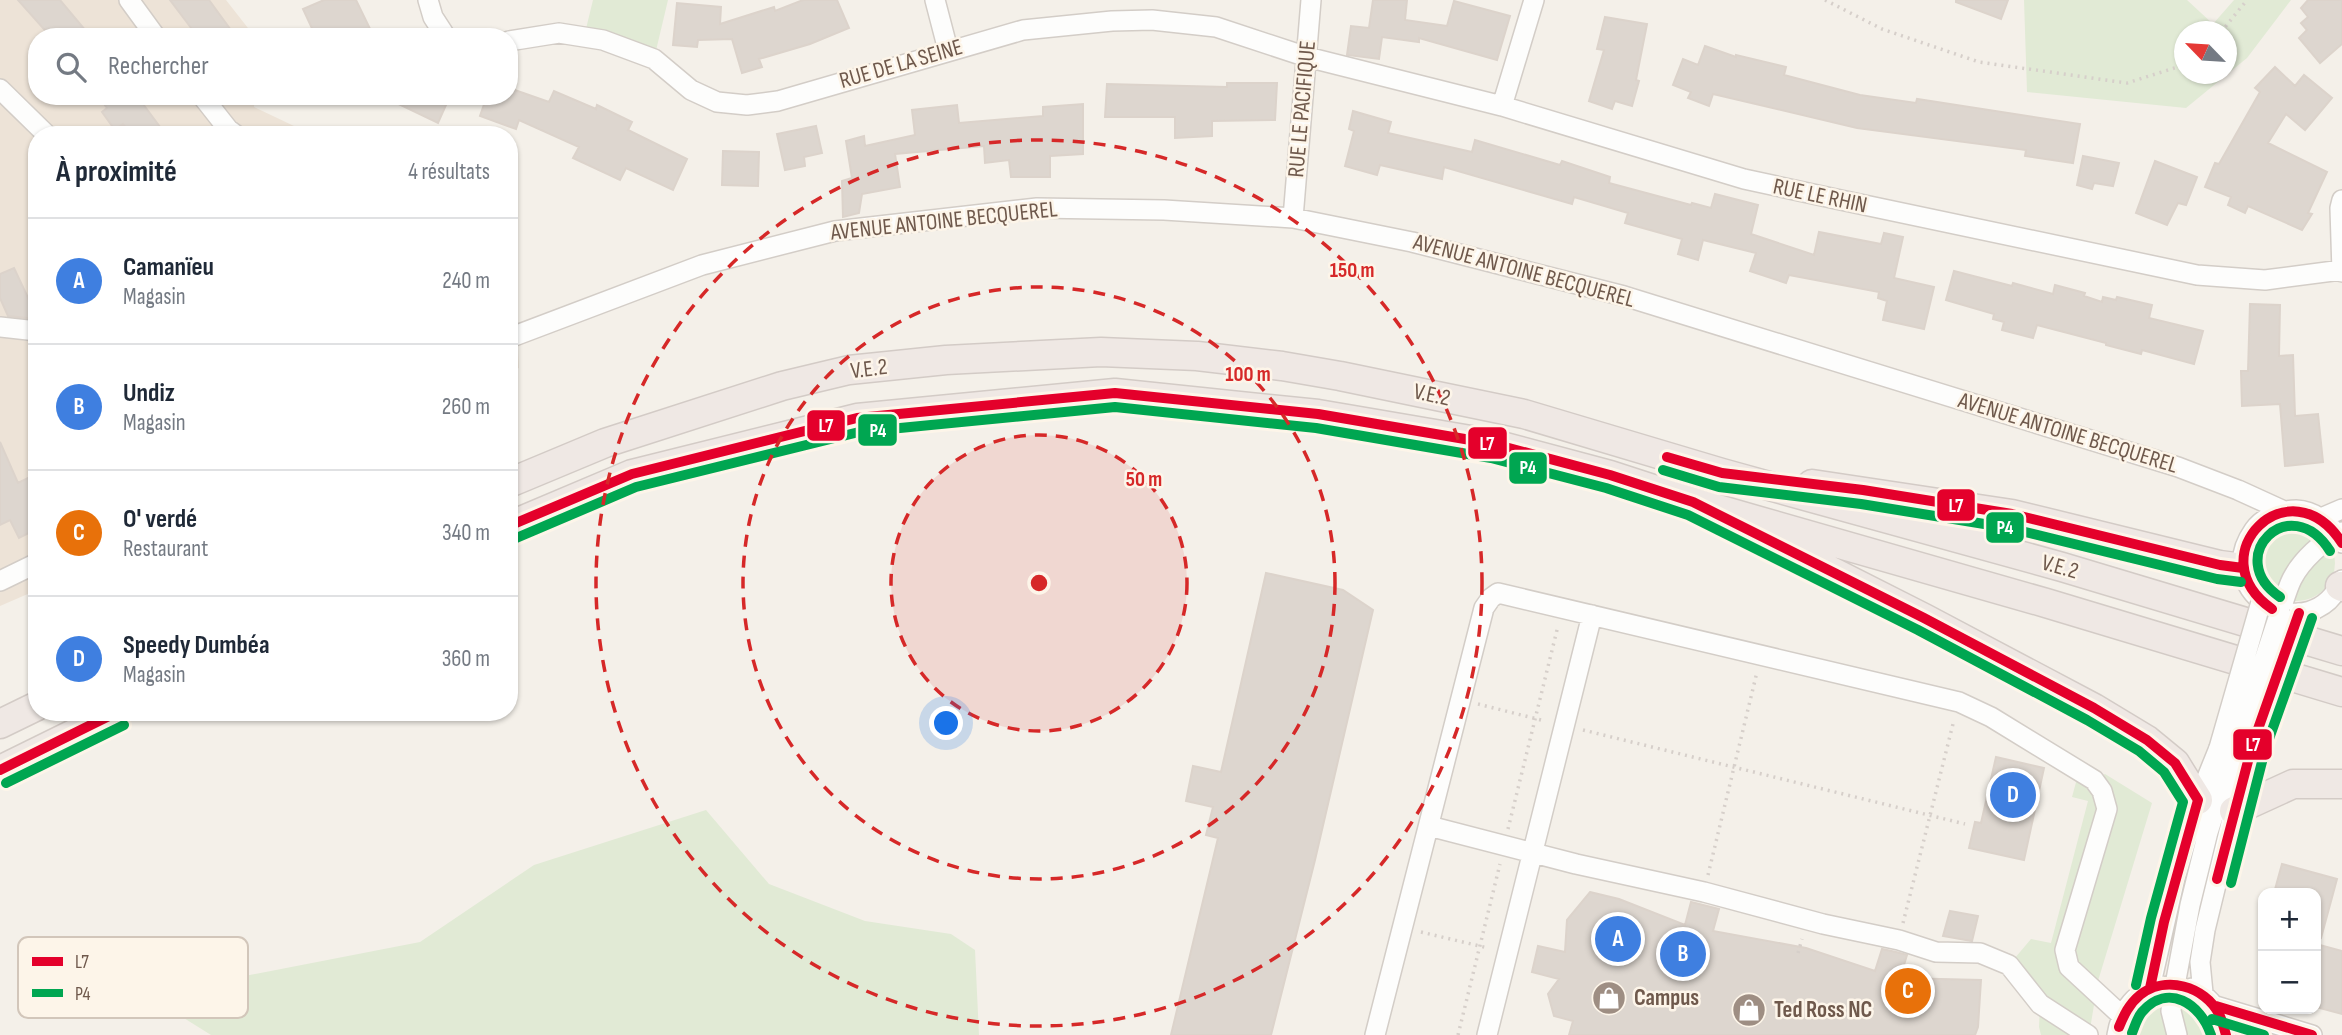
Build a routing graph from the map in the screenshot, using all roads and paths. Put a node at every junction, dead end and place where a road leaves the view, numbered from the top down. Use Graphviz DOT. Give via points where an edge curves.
graph roads {
  1 [pos="129,0"];
  2 [pos="428,0"];
  3 [pos="935,0"];
  4 [pos="1311,0"];
  5 [pos="1534,0"];
  6 [pos="1825,0"];
  7 [pos="2247,0"];
  8 [pos="2230,21"];
  9 [pos="149,28"];
  10 [pos="440,28"];
  11 [pos="518,40"];
  12 [pos="948,50"];
  13 [pos="1307,57"];
  14 [pos="2174,68"];
  15 [pos="0,89"];
  16 [pos="209,105"];
  17 [pos="1502,106"];
  18 [pos="38,126"];
  19 [pos="226,126"];
  20 [pos="2342,200"];
  21 [pos="1293,218"];
  22 [pos="2342,271"];
  23 [pos="0,327"];
  24 [pos="28,330"];
  25 [pos="518,335"];
  26 [pos="1722,473"];
  27 [pos="518,479"];
  28 [pos="2238,490"];
  29 [pos="1693,502"];
  30 [pos="2342,509"];
  31 [pos="2284,511"];
  32 [pos="2321,518"];
  33 [pos="518,522"];
  34 [pos="2257,526"];
  35 [pos="2341,536"];
  36 [pos="28,567"];
  37 [pos="2243,568"];
  38 [pos="0,581"];
  39 [pos="2341,584"];
  40 [pos="2261,602"];
  41 [pos="1563,608"];
  42 [pos="2289,612"];
  43 [pos="1592,615"];
  44 [pos="2342,651"];
  45 [pos="1761,656"];
  46 [pos="2342,692"];
  47 [pos="1462,700"];
  48 [pos="1959,702"];
  49 [pos="28,710"];
  50 [pos="1535,718"];
  51 [pos="100,721"];
  52 [pos="0,724"];
  53 [pos="1566,726"];
  54 [pos="2235,747"];
  55 [pos="1734,767"];
  56 [pos="0,770"];
  57 [pos="2342,784"];
  58 [pos="2198,800"];
  59 [pos="2234,811"];
  60 [pos="1931,816"];
  61 [pos="1965,824"];
  62 [pos="1429,826"];
  63 [pos="1504,845"];
  64 [pos="1533,853"];
  65 [pos="1704,892"];
  66 [pos="1402,927"];
  67 [pos="1899,940"];
  68 [pos="1480,946"];
  69 [pos="1508,953"];
  70 [pos="2176,984"];
  71 [pos="2150,988"];
  72 [pos="2209,1000"];
  73 [pos="2119,1026"];
  74 [pos="1375,1035"];
  75 [pos="1458,1035"];
  76 [pos="1487,1035"];
  77 [pos="2088,1035"];
  78 [pos="2177,1035"];
  79 [pos="2226,1035"];
  80 [pos="2312,1035"];
  1 -- 9 [label="street"];
  2 -- 10 [label="street"];
  3 -- 12 [label="street"];
  4 -- 13 [label="street, RUE LE PACIFIQUE"];
  5 -- 17 [label="street"];
  6 -- 14 [label="path" via="1882,29 1979,62 2127,83"];
  7 -- 8 [label="path"];
  11 -- 12 [label="street, RUE DE LA SEINE" via="559,33 603,40 654,58 691,90 717,102 747,105 778,101"];
  12 -- 13 [label="street, RUE DE LA SEINE" via="1023,30 1152,20 1216,27"];
  13 -- 17 [label="street, RUE LE RHIN"];
  13 -- 21 [label="street, RUE LE PACIFIQUE"];
  15 -- 18 [label="street"];
  16 -- 19 [label="street"];
  17 -- 22 [label="street, RUE LE RHIN" via="1744,179 2197,275 2265,280"];
  20 -- 22 [label="street"];
  21 -- 25 [label="street, AVENUE ANTOINE BECQUEREL" via="1037,208 835,231 702,265"];
  21 -- 28 [label="street, AVENUE ANTOINE BECQUEREL" via="1412,242 1624,296 2178,467"];
  23 -- 24 [label="street"];
  26 -- 27 [label="highway, V.E.2" via="1524,414 1340,376 1197,356 1101,352 849,370 782,386 605,443"];
  26 -- 37 [label="highway" via="2012,514"];
  26 -- 44 [label="highway, V.E.2"];
  28 -- 31 [label="street, AVENUE ANTOINE BECQUEREL"];
  28 -- 34 [label="street"];
  29 -- 33 [label="highway, V.E.2" via="1494,444 1318,414 1115,393 857,418 632,474"];
  29 -- 46 [label="highway, V.E.2"];
  29 -- 58 [label="highway" via="2094,708 2147,740 2175,764"];
  30 -- 32 [label="street"];
  31 -- 32 [label="street, AVENUE ANTOINE BECQUEREL" via="2309,512"];
  31 -- 34 [label="street"];
  32 -- 35 [label="street"];
  34 -- 37 [label="street" via="2248,538"];
  35 -- 42 [label="street" via="2305,561 2292,579"];
  36 -- 38 [label="street"];
  37 -- 40 [label="street" via="2249,587"];
  39 -- 42 [label="street" via="2323,605"];
  40 -- 42 [label="street"];
  40 -- 54 [label="street, bridge"];
  41 -- 43 [label="street"];
  41 -- 47 [label="street" via="1498,593 1491,598"];
  41 -- 50 [label="path"];
  42 -- 54 [label="street, bridge"];
  43 -- 45 [label="street"];
  43 -- 53 [label="street"];
  45 -- 48 [label="street"];
  45 -- 55 [label="path"];
  47 -- 50 [label="path"];
  47 -- 62 [label="street"];
  48 -- 60 [label="path"];
  48 -- 73 [label="street" via="2073,765 2102,790 2107,809 2065,950 2069,967"];
  49 -- 52 [label="highway"];
  50 -- 53 [label="path"];
  50 -- 63 [label="path"];
  51 -- 56 [label="highway"];
  53 -- 55 [label="path"];
  53 -- 64 [label="street"];
  54 -- 58 [label="street"];
  54 -- 59 [label="street"];
  54 -- 70 [label="street" via="2196,880"];
  55 -- 60 [label="path"];
  55 -- 65 [label="path"];
  57 -- 59 [label="highway" via="2293,784"];
  58 -- 71 [label="street"];
  59 -- 72 [label="street" via="2200,962"];
  60 -- 61 [label="path"];
  60 -- 67 [label="path"];
  62 -- 63 [label="street"];
  62 -- 66 [label="street"];
  63 -- 64 [label="street"];
  63 -- 68 [label="path"];
  64 -- 65 [label="street"];
  64 -- 69 [label="street"];
  65 -- 67 [label="street"];
  66 -- 68 [label="path"];
  66 -- 74 [label="street"];
  67 -- 77 [label="street" via="1936,952 1980,953 2009,965 2040,1004"];
  68 -- 69 [label="path"];
  68 -- 75 [label="path"];
  69 -- 76 [label="street"];
  70 -- 71 [label="street"];
  70 -- 72 [label="street"];
  70 -- 78 [label="street" via="2171,1011"];
  71 -- 73 [label="street" via="2131,1002"];
  72 -- 79 [label="street" via="2224,1021"];
  72 -- 80 [label="street"];
}
